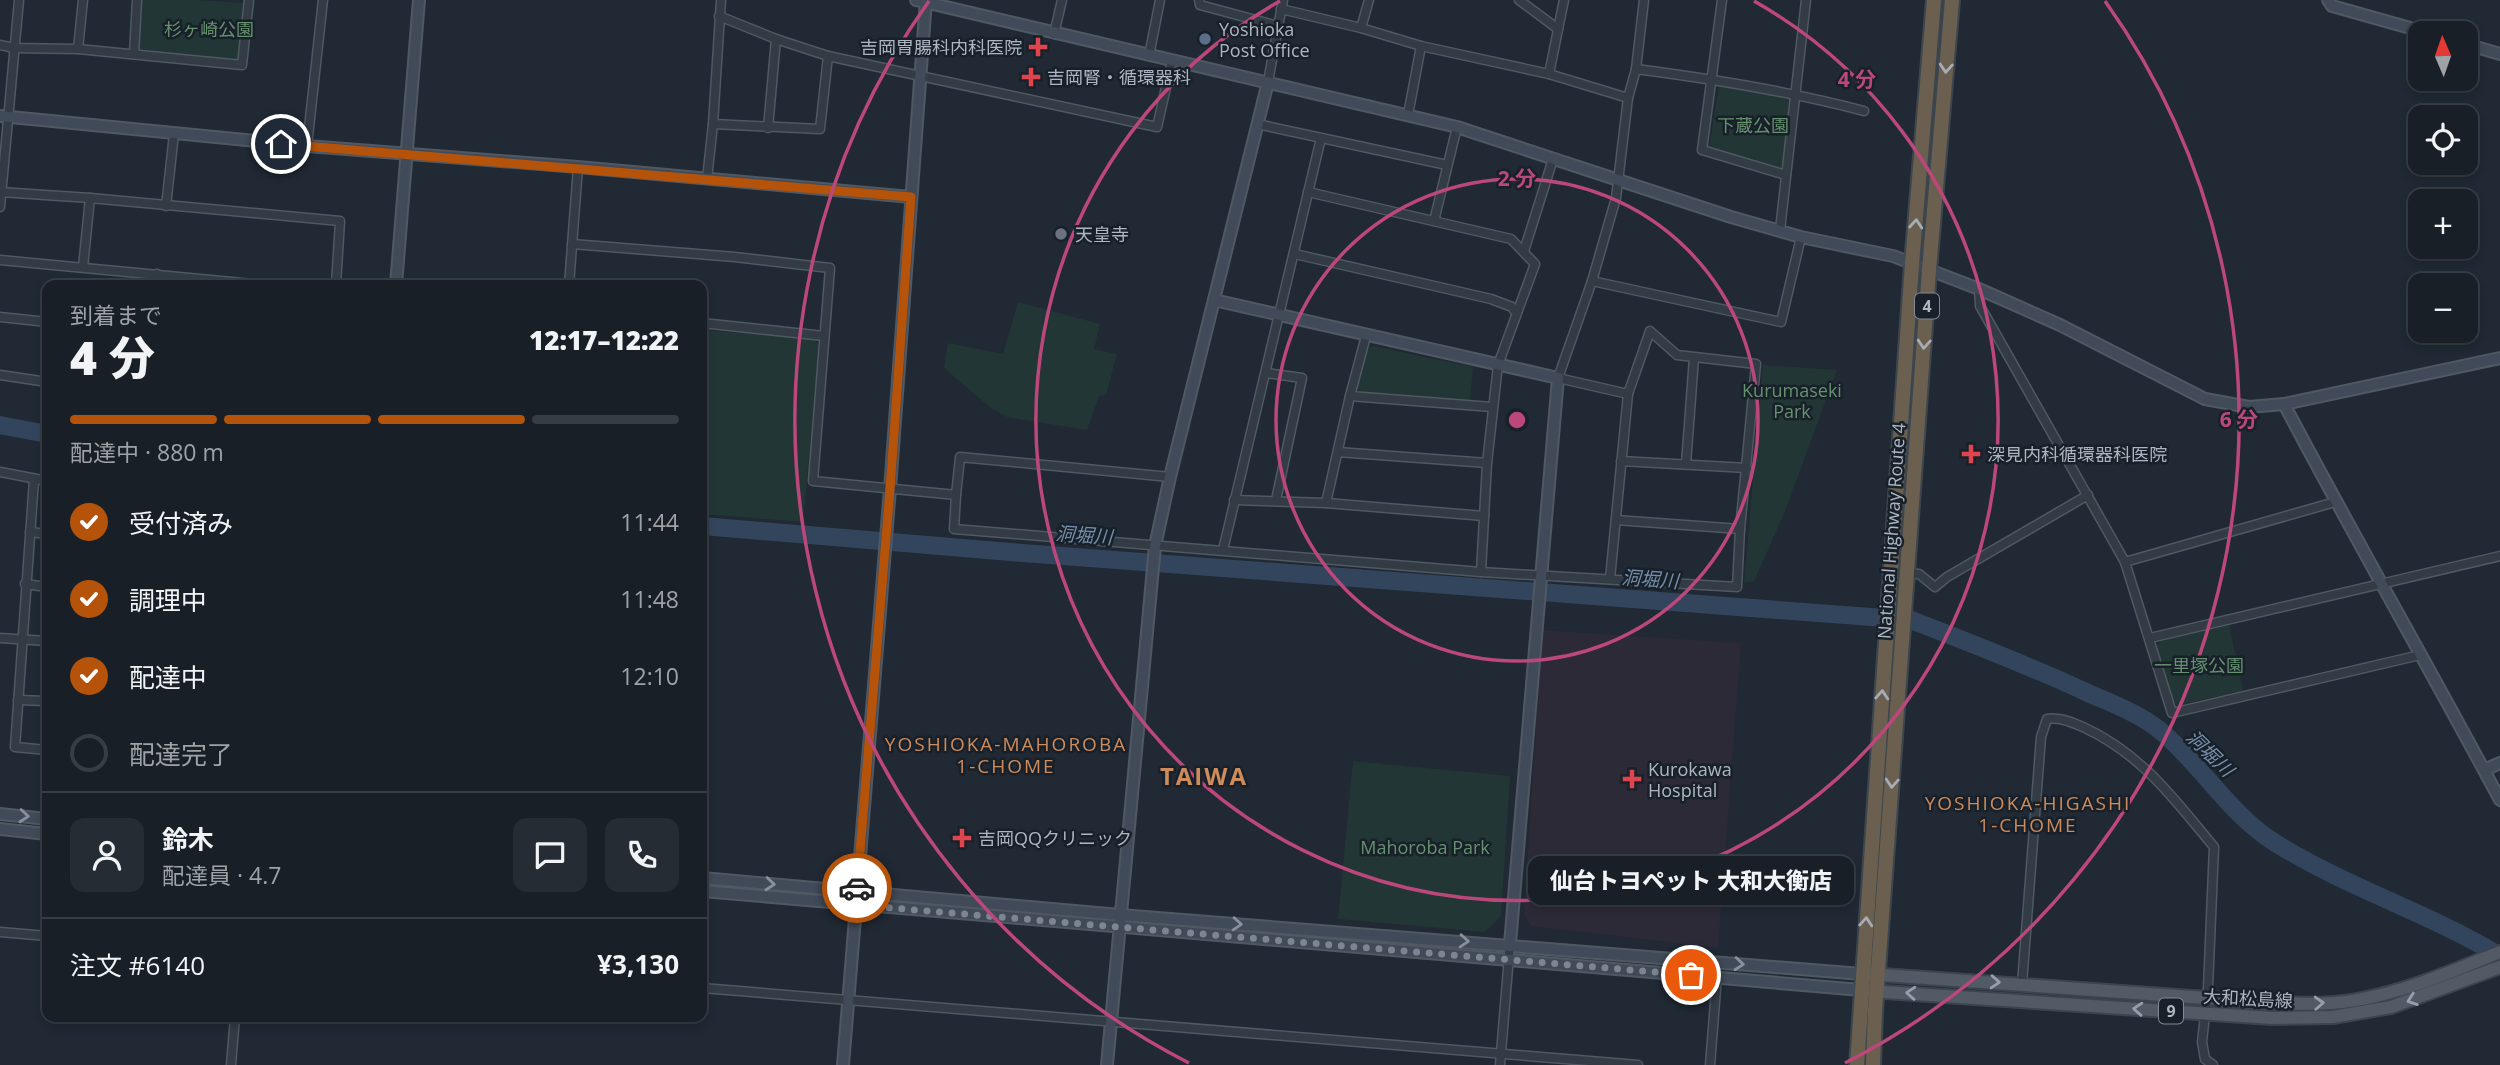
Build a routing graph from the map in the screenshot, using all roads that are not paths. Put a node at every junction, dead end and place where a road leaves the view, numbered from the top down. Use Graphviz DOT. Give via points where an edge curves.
graph roads {
  1 [pos="19,0"];
  2 [pos="83,0"];
  3 [pos="137,0"];
  4 [pos="249,0"];
  5 [pos="323,0"];
  6 [pos="419,0"];
  7 [pos="721,0"];
  8 [pos="1062,0"];
  9 [pos="1160,0"];
  10 [pos="1199,0"];
  11 [pos="1369,0"];
  12 [pos="1519,0"];
  13 [pos="1564,0"];
  14 [pos="1644,0"];
  15 [pos="1722,0"];
  16 [pos="1806,0"];
  17 [pos="1934,0"];
  18 [pos="1952,0"];
  19 [pos="2328,0"];
  20 [pos="923,1"];
  21 [pos="1282,4"];
  22 [pos="719,16"];
  23 [pos="1278,26"];
  24 [pos="2408,27"];
  25 [pos="1362,28"];
  26 [pos="1558,29"];
  27 [pos="1054,34"];
  28 [pos="776,39"];
  29 [pos="0,45"];
  30 [pos="1421,46"];
  31 [pos="14,48"];
  32 [pos="2478,48"];
  33 [pos="78,49"];
  34 [pos="134,54"];
  35 [pos="2500,54"];
  36 [pos="828,56"];
  37 [pos="1149,56"];
  38 [pos="1172,61"];
  39 [pos="1636,69"];
  40 [pos="1549,74"];
  41 [pos="921,75"];
  42 [pos="1711,78"];
  43 [pos="1268,82"];
  44 [pos="1796,93"];
  45 [pos="1628,98"];
  46 [pos="1864,111"];
  47 [pos="1408,115"];
  48 [pos="5,117"];
  49 [pos="713,124"];
  50 [pos="1257,124"];
  51 [pos="1457,127"];
  52 [pos="768,128"];
  53 [pos="174,134"];
  54 [pos="1321,138"];
  55 [pos="307,146"];
  56 [pos="408,154"];
  57 [pos="1553,159"];
  58 [pos="1447,165"];
  59 [pos="578,167"];
  60 [pos="1786,174"];
  61 [pos="707,179"];
  62 [pos="1618,180"];
  63 [pos="1,192"];
  64 [pos="1308,192"];
  65 [pos="911,197"];
  66 [pos="90,198"];
  67 [pos="166,206"];
  68 [pos="0,207"];
  69 [pos="1434,221"];
  70 [pos="1780,230"];
  71 [pos="1801,237"];
  72 [pos="572,244"];
  73 [pos="1524,251"];
  74 [pos="1295,254"];
  75 [pos="0,260"];
  76 [pos="1912,264"];
  77 [pos="83,267"];
  78 [pos="1929,270"];
  79 [pos="157,274"];
  80 [pos="156,280"];
  81 [pos="216,280"];
  82 [pos="336,280"];
  83 [pos="396,280"];
  84 [pos="569,280"];
  85 [pos="1592,281"];
  86 [pos="1979,289"];
  87 [pos="1214,300"];
  88 [pos="1516,313"];
  89 [pos="1280,314"];
  90 [pos="0,317"];
  91 [pos="42,322"];
  92 [pos="707,324"];
  93 [pos="824,336"];
  94 [pos="1366,336"];
  95 [pos="1694,358"];
  96 [pos="2500,358"];
  97 [pos="1499,365"];
  98 [pos="1266,373"];
  99 [pos="0,374"];
  100 [pos="1558,378"];
  101 [pos="42,381"];
  102 [pos="1628,394"];
  103 [pos="1350,396"];
  104 [pos="2284,404"];
  105 [pos="1492,407"];
  106 [pos="1338,452"];
  107 [pos="1621,461"];
  108 [pos="1487,463"];
  109 [pos="1686,464"];
  110 [pos="1747,468"];
  111 [pos="0,472"];
  112 [pos="1170,477"];
  113 [pos="33,480"];
  114 [pos="42,481"];
  115 [pos="890,489"];
  116 [pos="956,495"];
  117 [pos="2088,495"];
  118 [pos="1234,500"];
  119 [pos="1276,500"];
  120 [pos="2335,502"];
  121 [pos="1326,503"];
  122 [pos="1484,516"];
  123 [pos="1616,520"];
  124 [pos="1740,529"];
  125 [pos="30,532"];
  126 [pos="42,533"];
  127 [pos="1223,550"];
  128 [pos="1155,552"];
  129 [pos="2500,556"];
  130 [pos="2125,562"];
  131 [pos="1481,572"];
  132 [pos="1907,573"];
  133 [pos="1540,575"];
  134 [pos="1610,579"];
  135 [pos="2382,582"];
  136 [pos="25,584"];
  137 [pos="42,586"];
  138 [pos="0,638"];
  139 [pos="2150,638"];
  140 [pos="21,639"];
  141 [pos="42,641"];
  142 [pos="2420,655"];
  143 [pos="18,700"];
  144 [pos="42,701"];
  145 [pos="42,750"];
  146 [pos="2500,763"];
  147 [pos="2484,770"];
  148 [pos="2500,800"];
  149 [pos="0,814"];
  150 [pos="42,818"];
  151 [pos="0,830"];
  152 [pos="42,834"];
  153 [pos="707,878"];
  154 [pos="707,891"];
  155 [pos="857,891"];
  156 [pos="856,905"];
  157 [pos="1120,915"];
  158 [pos="1119,928"];
  159 [pos="0,932"];
  160 [pos="42,936"];
  161 [pos="1510,944"];
  162 [pos="2500,952"];
  163 [pos="1509,959"];
  164 [pos="2500,967"];
  165 [pos="1862,974"];
  166 [pos="1878,975"];
  167 [pos="1717,978"];
  168 [pos="2022,984"];
  169 [pos="707,988"];
  170 [pos="1861,990"];
  171 [pos="1877,991"];
  172 [pos="2207,998"];
  173 [pos="848,1000"];
  174 [pos="2205,1013"];
  175 [pos="235,1022"];
  176 [pos="1111,1023"];
  177 [pos="1501,1054"];
  178 [pos="231,1065"];
  179 [pos="842,1065"];
  180 [pos="1107,1065"];
  181 [pos="1500,1065"];
  182 [pos="1638,1065"];
  183 [pos="1710,1065"];
  184 [pos="1857,1065"];
  185 [pos="1873,1065"];
  186 [pos="2213,1065"];
  1 -- 31 [label="street"];
  2 -- 33 [label="street"];
  3 -- 34 [label="street"];
  4 -- 34 [label="street" via="242,65"];
  5 -- 55 [label="street"];
  6 -- 56 [label="street"];
  7 -- 22 [label="street"];
  8 -- 27 [label="street"];
  9 -- 37 [label="street"];
  10 -- 23 [label="street" via="1200,5"];
  11 -- 25 [label="street"];
  12 -- 26 [label="street"];
  13 -- 26 [label="street"];
  14 -- 39 [label="street"];
  15 -- 42 [label="street"];
  16 -- 44 [label="street"];
  76 -- 17 [label="highway, National Highway Route 4 / 4, one-way"];
  18 -- 78 [label="highway, National Highway Route 4 / 4, one-way"];
  19 -- 24 [label="street" via="2332,6"];
  20 -- 27 [label="street"];
  20 -- 41 [label="street"];
  21 -- 23 [label="street"];
  21 -- 25 [label="street"];
  22 -- 28 [label="street"];
  22 -- 49 [label="street"];
  23 -- 43 [label="street"];
  25 -- 30 [label="street"];
  26 -- 40 [label="street"];
  27 -- 37 [label="street"];
  28 -- 36 [label="street"];
  28 -- 52 [label="street"];
  29 -- 31 [label="street"];
  30 -- 40 [label="street"];
  30 -- 47 [label="street"];
  31 -- 33 [label="street"];
  31 -- 48 [label="street"];
  32 -- 35 [label="street"];
  33 -- 34 [label="street"];
  36 -- 41 [label="street"];
  36 -- 52 [label="street" via="820,129"];
  37 -- 38 [label="street"];
  38 -- 41 [label="street" via="1157,127"];
  38 -- 43 [label="street"];
  39 -- 42 [label="street"];
  39 -- 45 [label="street"];
  40 -- 45 [label="street"];
  41 -- 65 [label="street"];
  42 -- 44 [label="street"];
  42 -- 60 [label="street" via="1702,150"];
  43 -- 47 [label="street"];
  43 -- 50 [label="street"];
  44 -- 46 [label="street"];
  44 -- 60 [label="street"];
  45 -- 62 [label="street"];
  47 -- 51 [label="street"];
  48 -- 53 [label="street"];
  48 -- 63 [label="street"];
  49 -- 52 [label="street"];
  49 -- 61 [label="street"];
  50 -- 54 [label="street"];
  50 -- 87 [label="street"];
  51 -- 57 [label="street"];
  51 -- 58 [label="street"];
  53 -- 55 [label="street"];
  53 -- 67 [label="street"];
  54 -- 58 [label="street"];
  54 -- 64 [label="street"];
  55 -- 56 [label="street"];
  56 -- 59 [label="street"];
  56 -- 83 [label="street"];
  57 -- 62 [label="street"];
  57 -- 73 [label="street"];
  58 -- 69 [label="street"];
  59 -- 61 [label="street"];
  59 -- 72 [label="street"];
  60 -- 70 [label="street"];
  61 -- 65 [label="street"];
  62 -- 70 [label="street"];
  62 -- 85 [label="street"];
  63 -- 66 [label="street"];
  63 -- 68 [label="street"];
  64 -- 69 [label="street"];
  64 -- 74 [label="street"];
  65 -- 115 [label="street"];
  66 -- 67 [label="street"];
  66 -- 77 [label="street"];
  67 -- 82 [label="street" via="340,221"];
  69 -- 73 [label="street" via="1511,239"];
  70 -- 71 [label="street"];
  71 -- 76 [label="street"];
  71 -- 85 [label="street" via="1781,322"];
  72 -- 84 [label="street"];
  72 -- 93 [label="street" via="830,268"];
  73 -- 88 [label="street" via="1535,264"];
  74 -- 88 [label="street" via="1490,299"];
  74 -- 89 [label="street"];
  75 -- 77 [label="street"];
  76 -- 78 [label="street"];
  165 -- 76 [label="highway, National Highway Route 4 / 4, one-way"];
  77 -- 79 [label="street"];
  78 -- 86 [label="street"];
  78 -- 132 [label="highway, National Highway Route 4 / 4, one-way"];
  79 -- 80 [label="street"];
  79 -- 81 [label="street"];
  85 -- 100 [label="street"];
  86 -- 104 [label="street" via="2205,399 2249,407"];
  86 -- 117 [label="street" via="1980,306"];
  87 -- 89 [label="street"];
  87 -- 112 [label="street"];
  88 -- 97 [label="street"];
  89 -- 94 [label="street"];
  89 -- 98 [label="street"];
  90 -- 91 [label="street"];
  92 -- 93 [label="street"];
  93 -- 115 [label="street" via="813,481"];
  94 -- 97 [label="street"];
  94 -- 103 [label="street"];
  95 -- 102 [label="street" via="1677,355 1650,331"];
  95 -- 109 [label="street"];
  95 -- 110 [label="street" via="1756,364"];
  96 -- 104 [label="street"];
  97 -- 100 [label="street"];
  97 -- 105 [label="street"];
  98 -- 118 [label="street"];
  98 -- 119 [label="street" via="1302,378"];
  99 -- 101 [label="street"];
  100 -- 102 [label="street"];
  100 -- 133 [label="street"];
  102 -- 107 [label="street"];
  103 -- 105 [label="street"];
  103 -- 106 [label="street"];
  104 -- 120 [label="street"];
  105 -- 108 [label="street"];
  106 -- 108 [label="street"];
  106 -- 121 [label="street"];
  107 -- 109 [label="street"];
  107 -- 123 [label="street"];
  108 -- 122 [label="street"];
  109 -- 110 [label="street"];
  110 -- 124 [label="street"];
  111 -- 113 [label="street"];
  112 -- 116 [label="street" via="960,457"];
  112 -- 128 [label="street"];
  113 -- 114 [label="street"];
  113 -- 125 [label="street"];
  115 -- 116 [label="street"];
  115 -- 155 [label="street"];
  116 -- 128 [label="street" via="954,529"];
  117 -- 130 [label="street"];
  117 -- 132 [label="street" via="1935,587 1919,574"];
  118 -- 119 [label="street"];
  118 -- 127 [label="street"];
  119 -- 121 [label="street"];
  120 -- 130 [label="street"];
  120 -- 135 [label="street"];
  121 -- 122 [label="street"];
  122 -- 131 [label="street"];
  123 -- 124 [label="street"];
  123 -- 134 [label="street"];
  124 -- 134 [label="street" via="1737,587"];
  125 -- 126 [label="street"];
  125 -- 136 [label="street"];
  127 -- 128 [label="street"];
  127 -- 131 [label="street"];
  128 -- 157 [label="street"];
  129 -- 135 [label="street"];
  130 -- 139 [label="street"];
  131 -- 133 [label="street"];
  132 -- 166 [label="highway, National Highway Route 4 / 4, one-way"];
  133 -- 134 [label="street"];
  133 -- 161 [label="street"];
  135 -- 139 [label="street"];
  135 -- 142 [label="street"];
  136 -- 137 [label="street"];
  136 -- 140 [label="street"];
  138 -- 140 [label="street"];
  139 -- 142 [label="street" via="2172,713"];
  140 -- 141 [label="street"];
  140 -- 143 [label="street"];
  142 -- 147 [label="street"];
  143 -- 144 [label="street"];
  143 -- 145 [label="street" via="15,747"];
  146 -- 147 [label="street"];
  147 -- 148 [label="street"];
  149 -- 150 [label="street, one-way"];
  151 -- 152 [label="street"];
  153 -- 155 [label="street, one-way"];
  154 -- 156 [label="street"];
  155 -- 156 [label="street"];
  155 -- 157 [label="street"];
  156 -- 158 [label="street"];
  156 -- 173 [label="street"];
  157 -- 158 [label="street"];
  157 -- 161 [label="street, one-way"];
  158 -- 163 [label="street"];
  158 -- 176 [label="street"];
  159 -- 160 [label="street"];
  161 -- 163 [label="street"];
  161 -- 165 [label="street, one-way"];
  172 -- 162 [label="main road, 大和松島線 / 9, one-way" via="2302,1004 2360,1000 2416,985"];
  163 -- 167 [label="street"];
  163 -- 177 [label="street"];
  164 -- 174 [label="main road, 大和松島線 / 9, one-way" via="2362,1013 2303,1018"];
  165 -- 166 [label="main road, 大和松島線 / 9"];
  165 -- 170 [label="highway, National Highway Route 4 / 4"];
  166 -- 168 [label="main road, 大和松島線 / 9, one-way"];
  166 -- 171 [label="highway, National Highway Route 4 / 4"];
  167 -- 170 [label="street"];
  167 -- 183 [label="street"];
  168 -- 172 [label="main road, 大和松島線 / 9"];
  168 -- 172 [label="street" via="2043,725 2056,718 2134,753 2214,847"];
  169 -- 173 [label="street"];
  170 -- 171 [label="main road, 大和松島線 / 9"];
  170 -- 184 [label="highway, National Highway Route 4 / 4"];
  174 -- 171 [label="main road, 大和松島線 / 9, one-way"];
  171 -- 185 [label="highway, National Highway Route 4 / 4"];
  172 -- 174 [label="street"];
  173 -- 176 [label="street"];
  173 -- 179 [label="street"];
  174 -- 186 [label="street" via="2202,1052"];
  175 -- 178 [label="street"];
  176 -- 177 [label="street"];
  176 -- 180 [label="street"];
  177 -- 181 [label="street"];
  177 -- 182 [label="street"];
}
